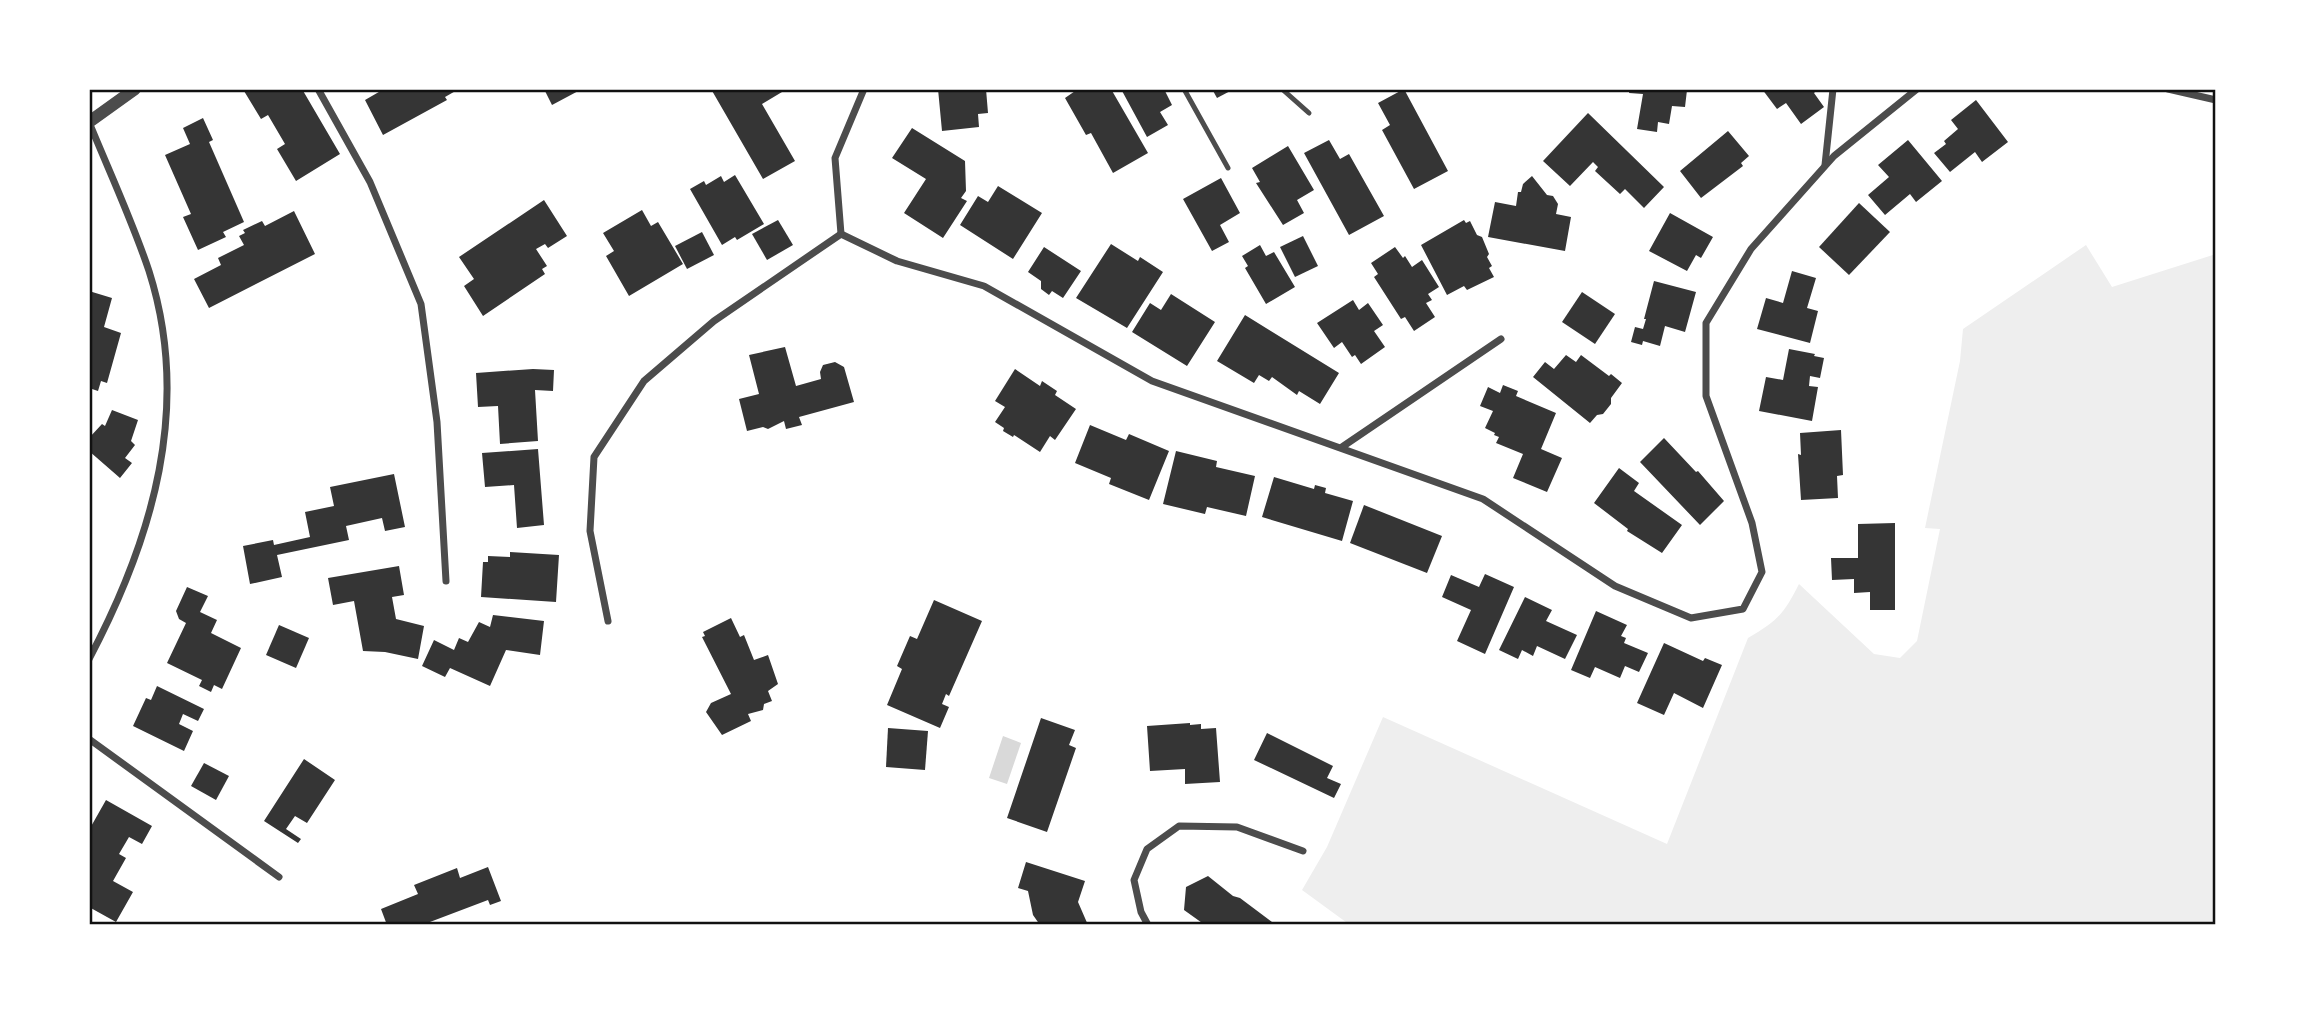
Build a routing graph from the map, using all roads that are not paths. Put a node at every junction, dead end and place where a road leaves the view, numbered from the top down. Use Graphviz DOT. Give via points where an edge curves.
graph roads {
  1 [pos="135,89"];
  2 [pos="318,89"];
  3 [pos="864,89"];
  4 [pos="1184,89"];
  5 [pos="1282,89"];
  6 [pos="1833,89"];
  7 [pos="1917,89"];
  8 [pos="2168,89"];
  9 [pos="2216,100"];
  10 [pos="1309,113"];
  11 [pos="89,122"];
  12 [pos="1825,166"];
  13 [pos="1228,168"];
  14 [pos="841,234"];
  15 [pos="1501,339"];
  16 [pos="1342,447"];
  17 [pos="446,581"];
  18 [pos="608,621"];
  19 [pos="89,659"];
  20 [pos="89,739"];
  21 [pos="1303,851"];
  22 [pos="279,877"];
  23 [pos="1148,925"];
  1 -- 11 [label="street"];
  2 -- 17 [label="street" via="370,182 421,304 437,422"];
  3 -- 14 [label="street" via="835,158"];
  4 -- 13 [label="lane"];
  5 -- 10 [label="lane"];
  6 -- 12 [label="street"];
  7 -- 12 [label="street"];
  8 -- 9 [label="street"];
  11 -- 19 [label="street" via="149,272 168,382 167,432 139,553"];
  12 -- 16 [label="street" via="1751,249 1706,323 1706,396 1752,523 1762,572 1743,609 1691,618 1615,586 1483,499"];
  14 -- 16 [label="street" via="897,261 984,286 1152,381"];
  14 -- 18 [label="street" via="714,321 644,381 594,457 590,531"];
  15 -- 16 [label="street"];
  20 -- 22 [label="street"];
  21 -- 23 [label="street" via="1237,827 1180,827 1147,849 1134,880"];
}
